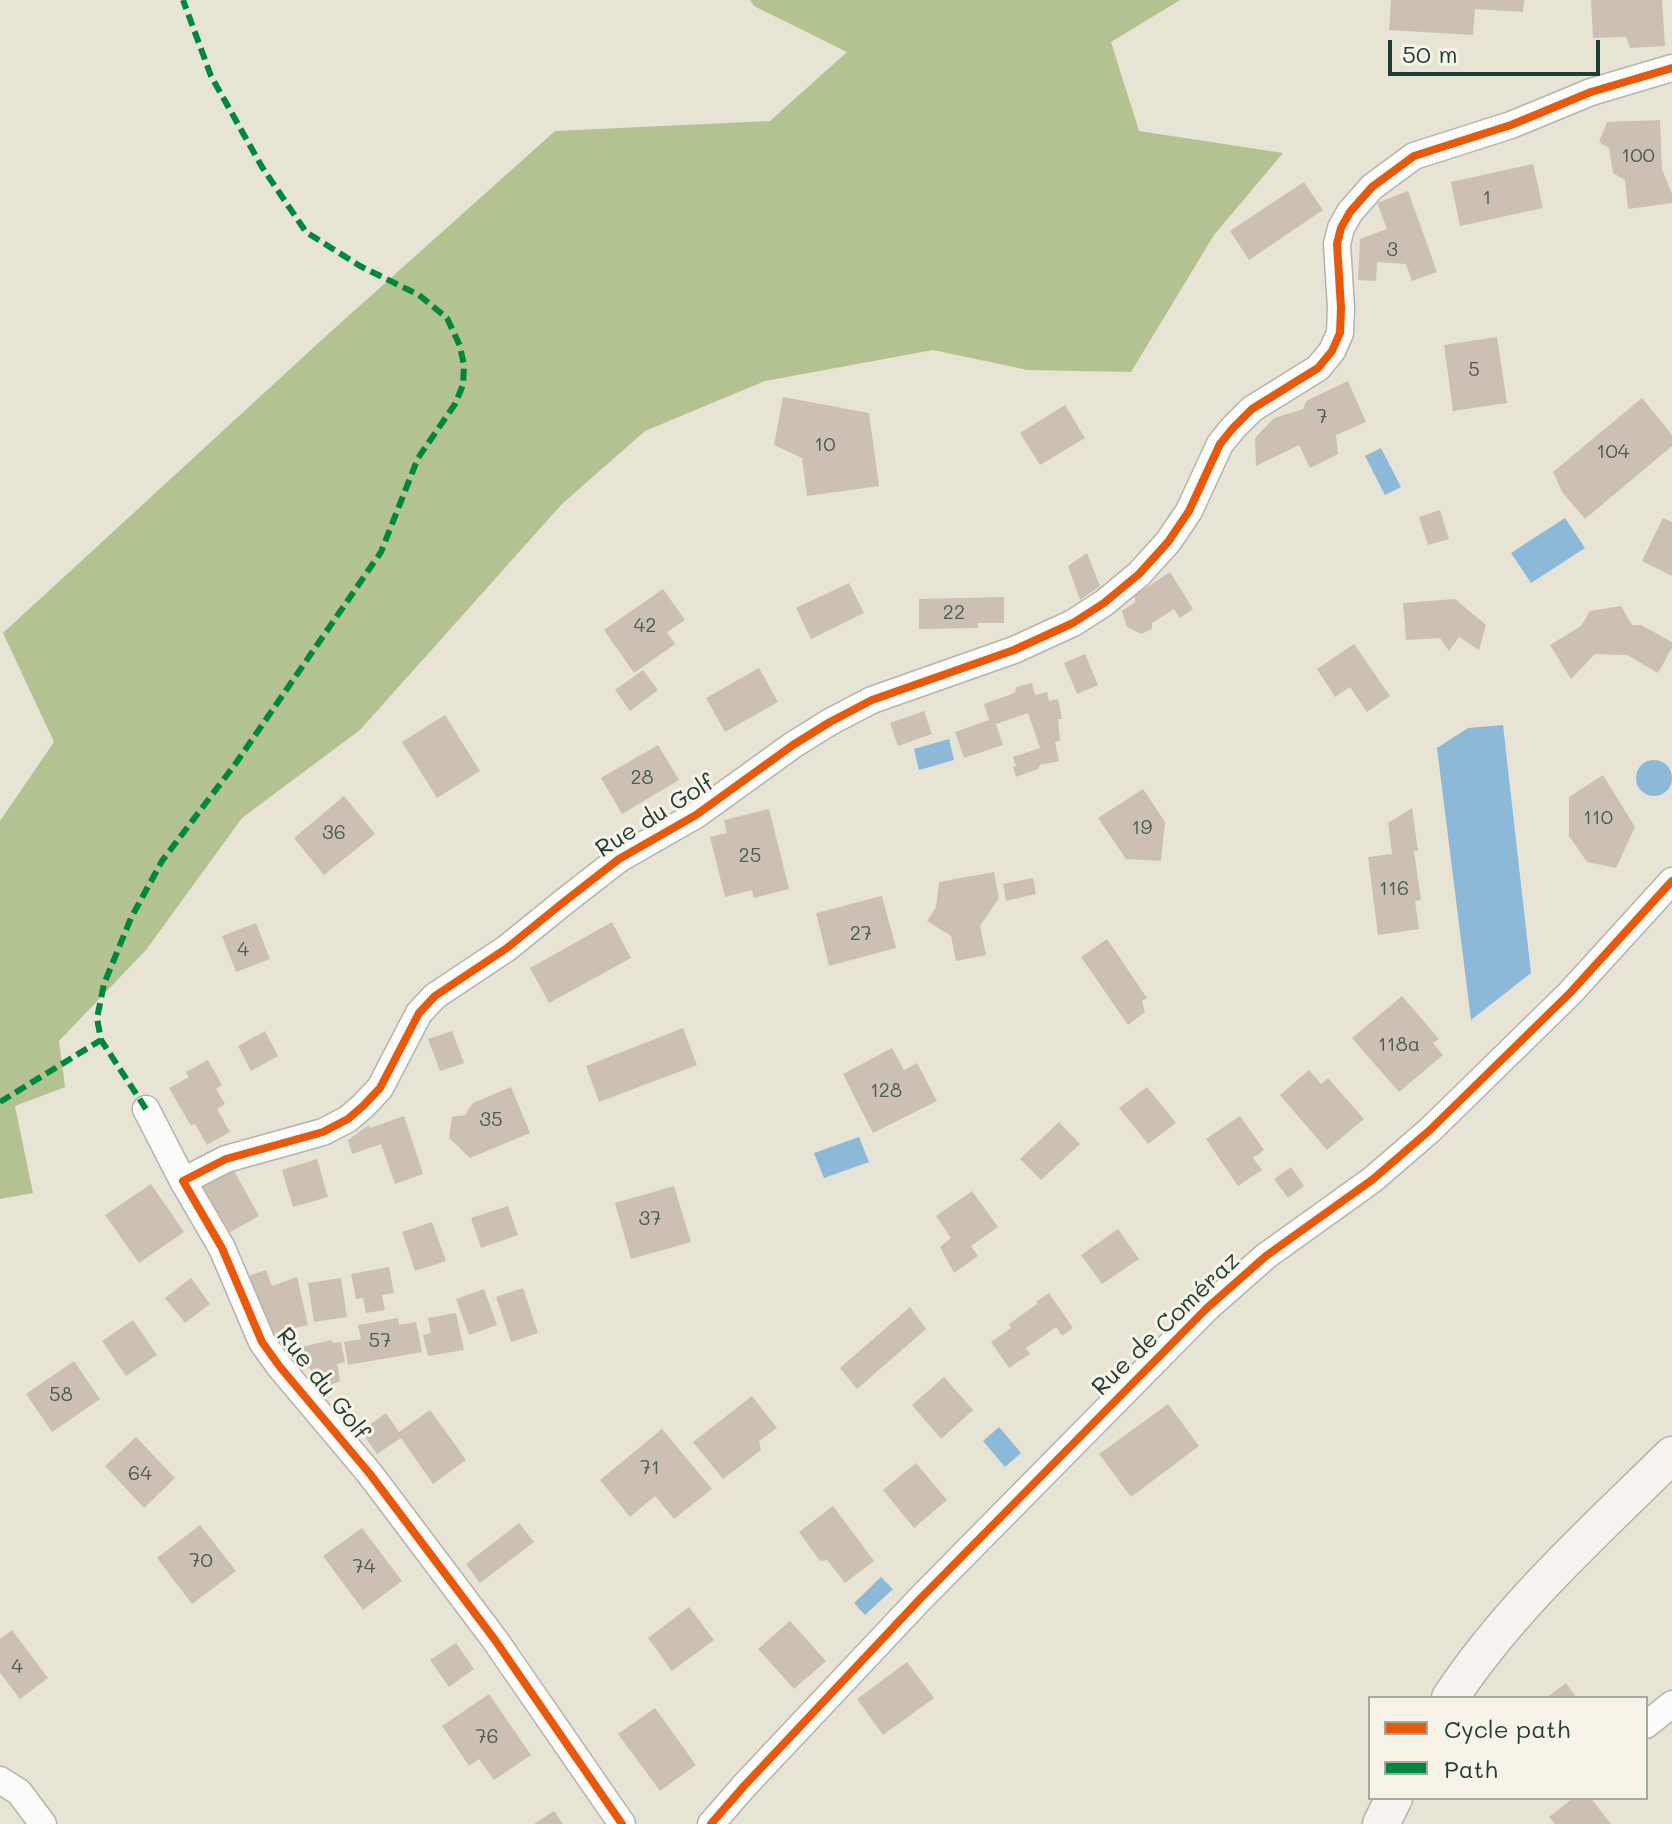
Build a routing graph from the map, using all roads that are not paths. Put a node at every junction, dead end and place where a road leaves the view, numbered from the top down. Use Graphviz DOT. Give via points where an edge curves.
graph roads {
  1 [pos="1672,68"];
  2 [pos="1672,881"];
  3 [pos="146,1109"];
  4 [pos="183,1181"];
  5 [pos="1672,1455"];
  6 [pos="1451,1696"];
  7 [pos="1672,1704"];
  8 [pos="1648,1723"];
  9 [pos="0,1780"];
  10 [pos="1393,1800"];
  11 [pos="43,1824"];
  12 [pos="622,1824"];
  13 [pos="711,1824"];
  14 [pos="1381,1824"];
  1 -- 4 [label="street, Rue du Golf" via="1414,156 1372,187 1350,212 1337,244 1340,333 1332,351 1318,368 1252,409 1233,428 1168,542 1104,603 1014,650 884,695 793,745 709,807 619,859 507,948 435,996 419,1013 380,1088 348,1119 323,1132 226,1159"];
  2 -- 13 [label="street, Rue de Coméraz" via="1570,993 1430,1130 1372,1180 1257,1264 1200,1315 928,1591"];
  3 -- 4 [label="street"];
  4 -- 12 [label="street, Rue du Golf" via="222,1248 262,1342 495,1640"];
  5 -- 6 [label="street" via="1523,1604"];
  7 -- 8 [label="street"];
  9 -- 11 [label="street" via="19,1792"];
  10 -- 14 [label="street"];
}
